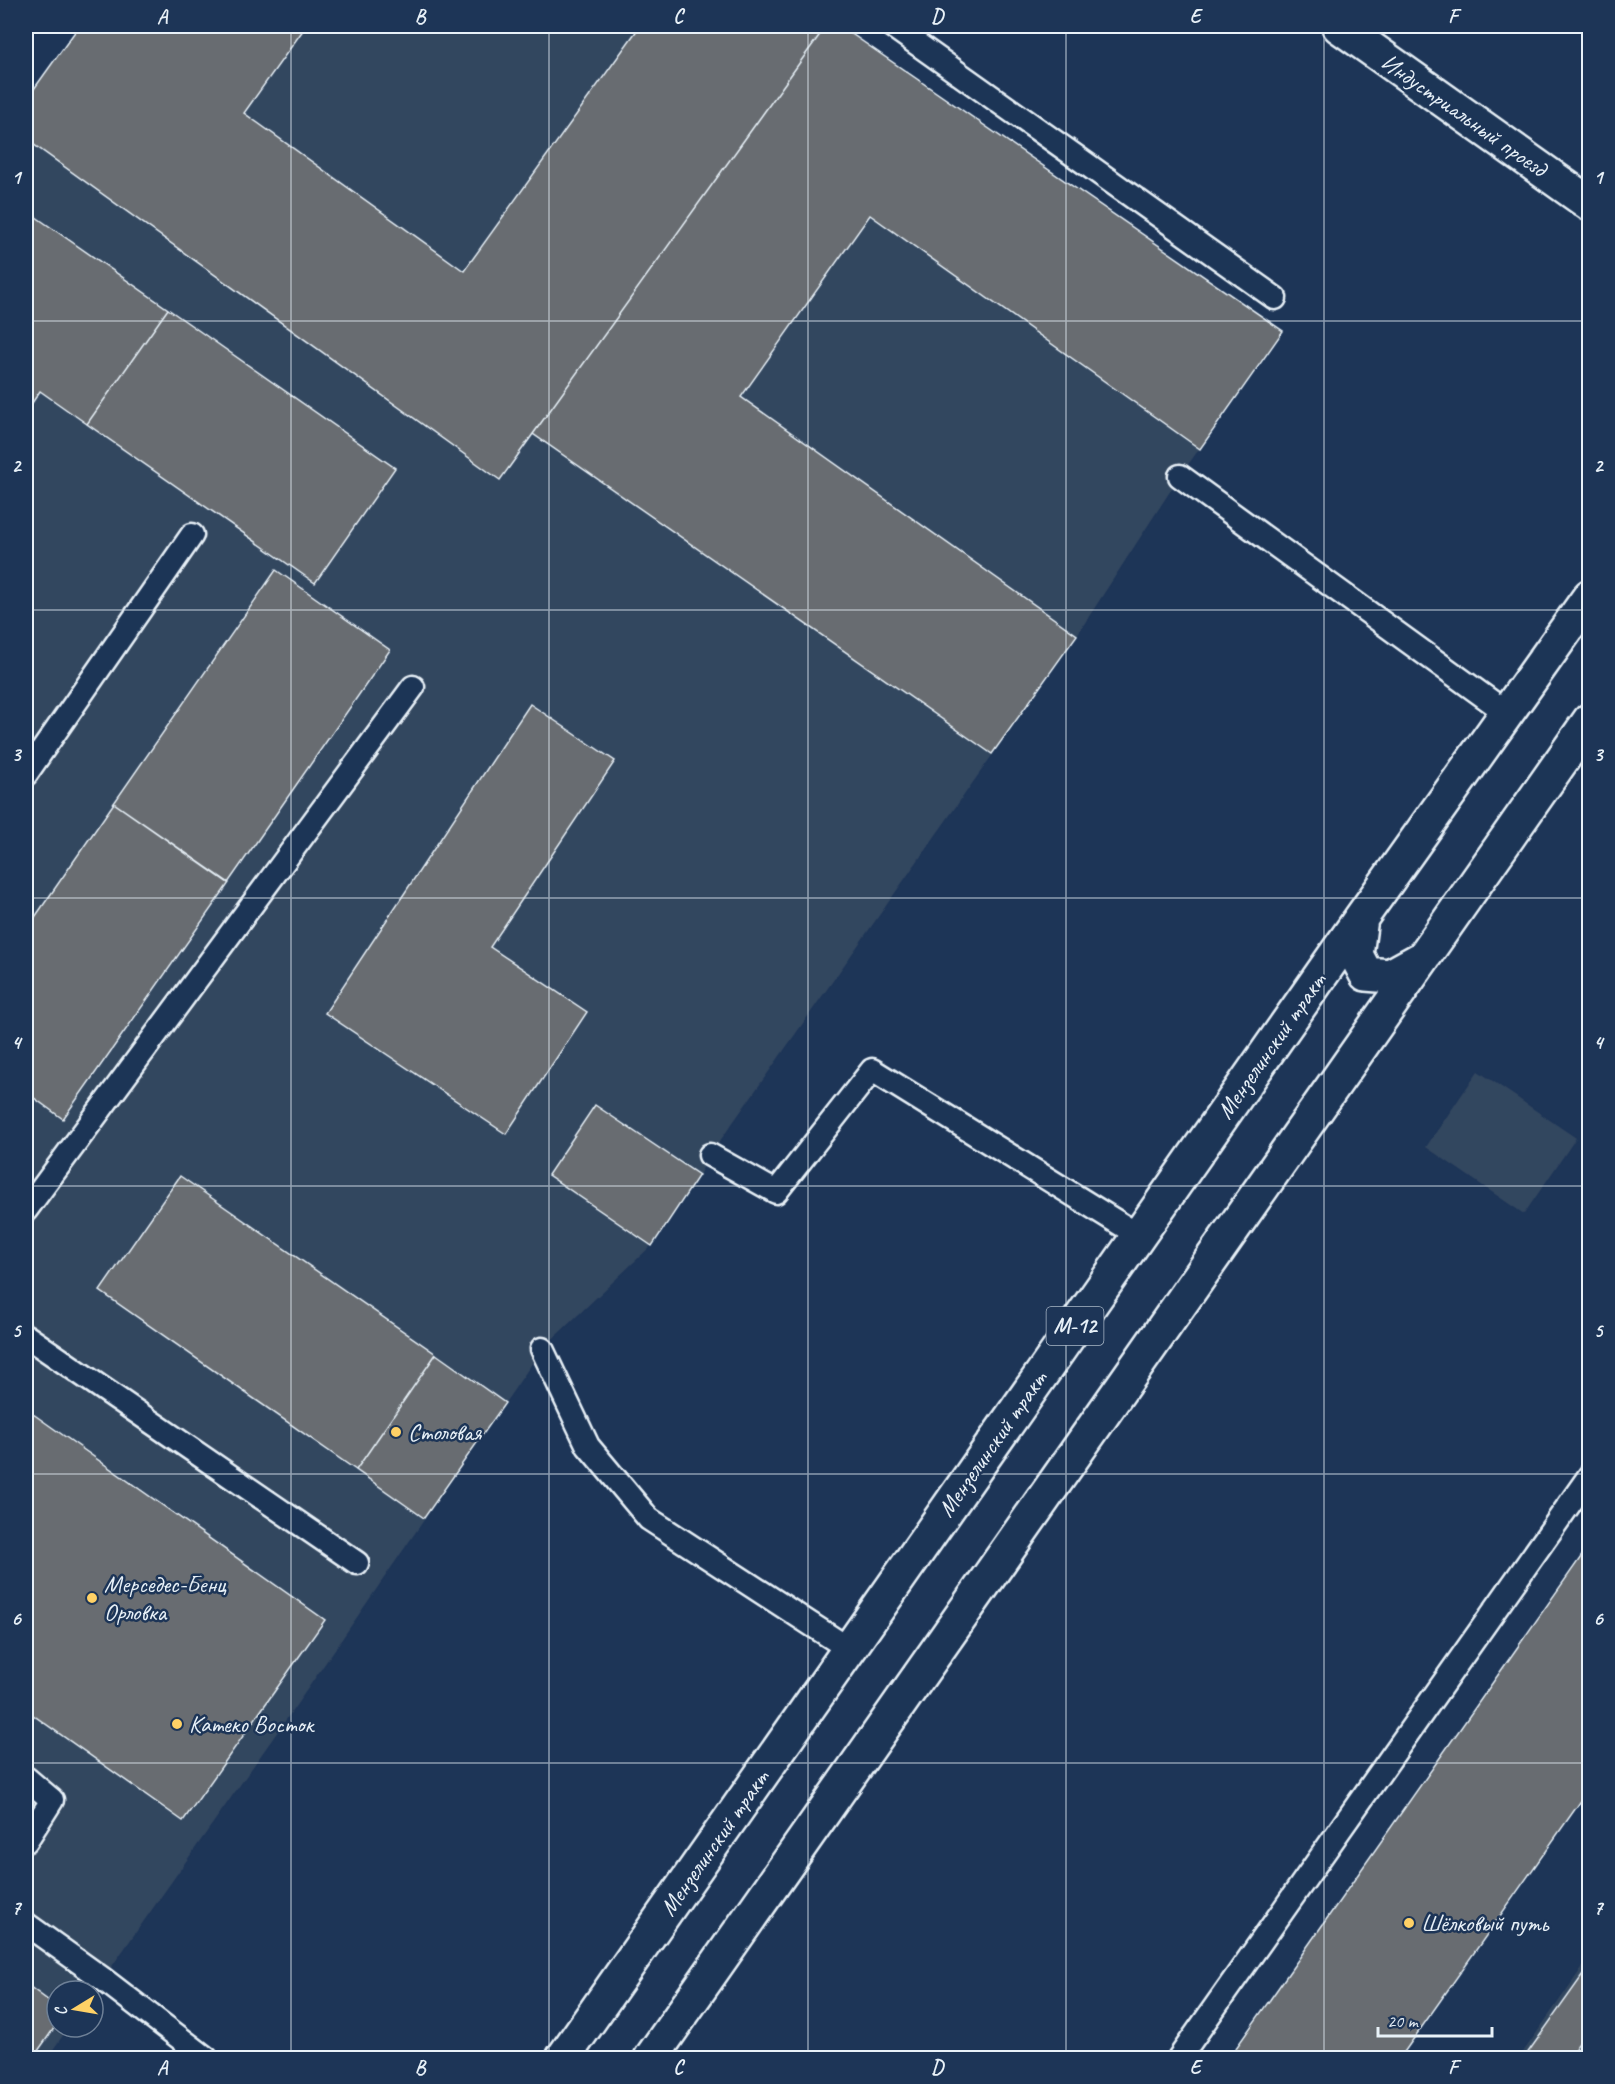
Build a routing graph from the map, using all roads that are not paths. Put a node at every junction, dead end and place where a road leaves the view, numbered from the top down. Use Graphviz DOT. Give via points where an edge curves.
graph roads {
  1 [pos="892,26"];
  2 [pos="1339,26"];
  3 [pos="1590,204"];
  4 [pos="1275,298"];
  5 [pos="1180,476"];
  6 [pos="192,535"];
  7 [pos="1590,596"];
  8 [pos="413,687"];
  9 [pos="1507,713"];
  10 [pos="1590,720"];
  11 [pos="26,774"];
  12 [pos="1360,918"];
  13 [pos="1424,957"];
  14 [pos="710,1155"];
  15 [pos="26,1210"];
  16 [pos="1138,1235"];
  17 [pos="26,1336"];
  18 [pos="542,1349"];
  19 [pos="1590,1475"];
  20 [pos="357,1563"];
  21 [pos="849,1649"];
  22 [pos="26,1778"];
  23 [pos="26,1841"];
  24 [pos="26,1924"];
  25 [pos="206,2058"];
  26 [pos="563,2058"];
  27 [pos="651,2058"];
  28 [pos="1179,2058"];
  1 -- 4 [label="lane"];
  2 -- 3 [label="main road, Индустриальный проезд"];
  5 -- 9 [label="lane"];
  6 -- 11 [label="lane"];
  7 -- 9 [label="main road, Мензелинский тракт / М-12"];
  8 -- 15 [label="lane"];
  9 -- 12 [label="main road, Мензелинский тракт / М-12"];
  10 -- 13 [label="main road"];
  12 -- 13 [label="main road" via="1356,955 1366,974 1390,976"];
  12 -- 16 [label="main road, Мензелинский тракт / М-12"];
  13 -- 27 [label="main road"];
  14 -- 16 [label="lane" via="776,1192 872,1070"];
  16 -- 21 [label="main road, Мензелинский тракт / М-12"];
  17 -- 20 [label="lane"];
  18 -- 21 [label="lane" via="588,1446 649,1519"];
  19 -- 28 [label="lane"];
  21 -- 26 [label="main road, Мензелинский тракт / М-12"];
  22 -- 23 [label="lane" via="52,1800"];
  24 -- 25 [label="lane"];
}
